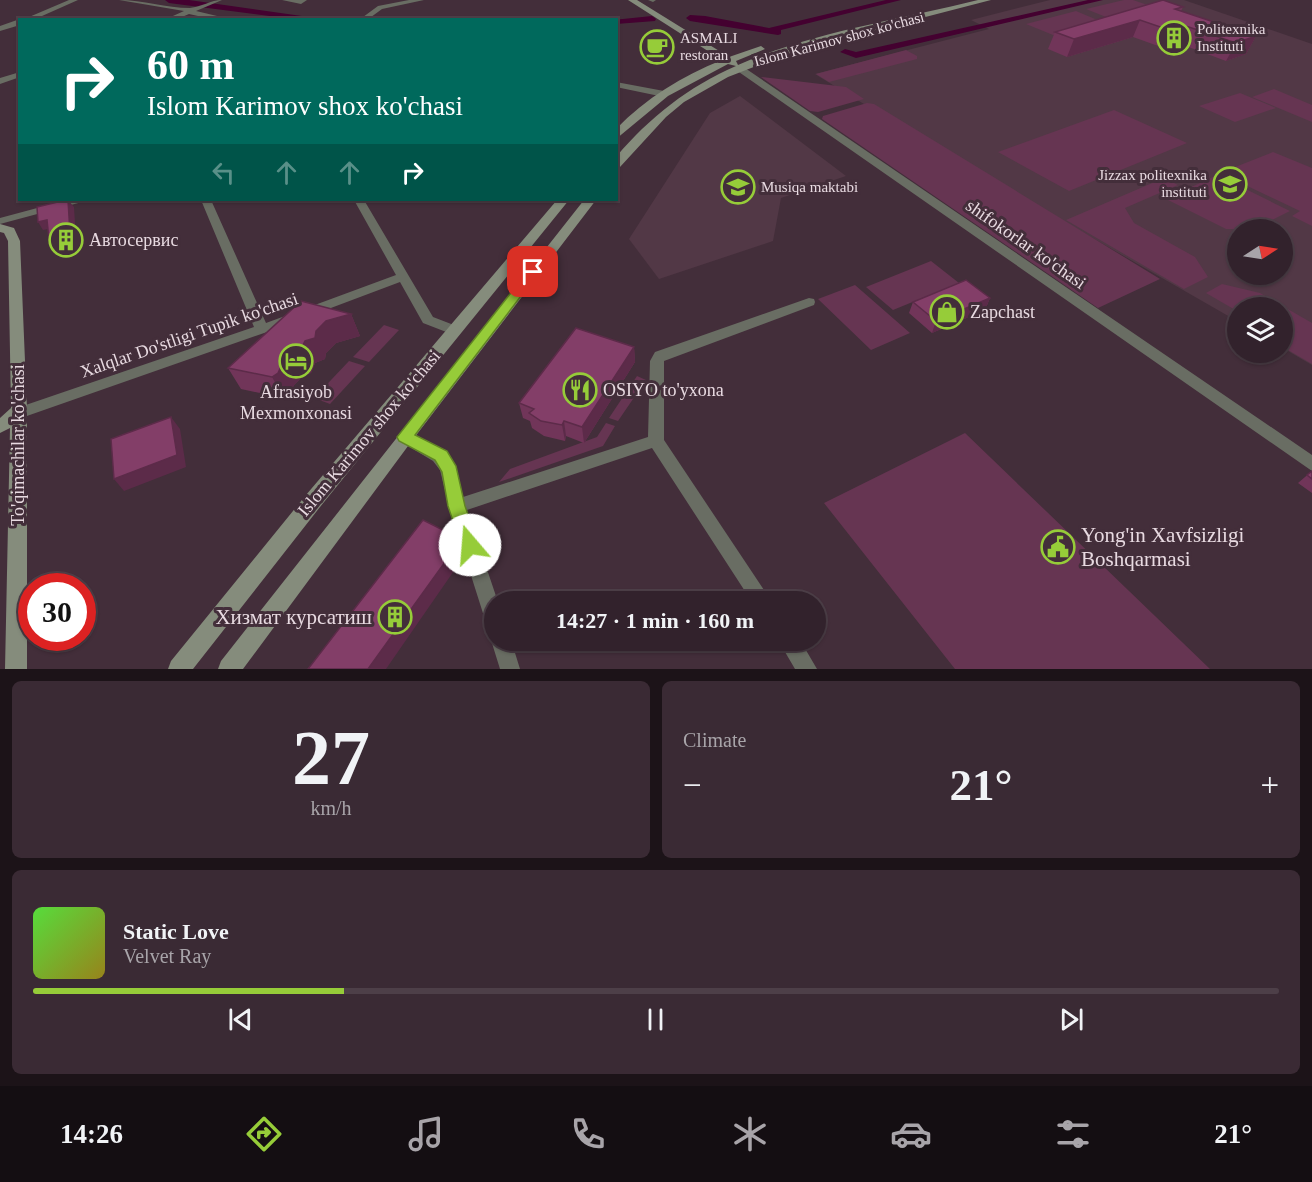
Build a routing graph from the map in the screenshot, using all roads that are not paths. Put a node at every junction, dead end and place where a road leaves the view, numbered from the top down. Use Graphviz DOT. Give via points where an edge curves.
graph roads {
  1 [pos="75,0"];
  2 [pos="122,0"];
  3 [pos="219,0"];
  4 [pos="285,0"];
  5 [pos="304,0"];
  6 [pos="421,0"];
  7 [pos="632,0"];
  8 [pos="652,0"];
  9 [pos="955,0"];
  10 [pos="987,0"];
  11 [pos="399,1"];
  12 [pos="192,10"];
  13 [pos="30,18"];
  14 [pos="172,18"];
  15 [pos="218,18"];
  16 [pos="365,18"];
  17 [pos="18,23"];
  18 [pos="0,29"];
  19 [pos="728,60"];
  20 [pos="743,63"];
  21 [pos="18,75"];
  22 [pos="0,81"];
  23 [pos="618,84"];
  24 [pos="664,94"];
  25 [pos="618,134"];
  26 [pos="618,163"];
  27 [pos="68,201"];
  28 [pos="206,201"];
  29 [pos="360,201"];
  30 [pos="562,201"];
  31 [pos="589,201"];
  32 [pos="29,205"];
  33 [pos="0,221"];
  34 [pos="0,228"];
  35 [pos="404,276"];
  36 [pos="809,302"];
  37 [pos="262,329"];
  38 [pos="454,330"];
  39 [pos="19,411"];
  40 [pos="0,426"];
  41 [pos="405,437"];
  42 [pos="656,441"];
  43 [pos="1312,464"];
  44 [pos="457,506"];
  45 [pos="485,591"];
  46 [pos="756,591"];
  47 [pos="504,651"];
  48 [pos="795,651"];
  49 [pos="16,669"];
  50 [pos="179,669"];
  51 [pos="229,669"];
  52 [pos="510,669"];
  53 [pos="807,669"];
  1 -- 13 [label="street"];
  2 -- 12 [label="street"];
  3 -- 12 [label="street"];
  4 -- 5 [label="street"];
  6 -- 11 [label="street"];
  7 -- 19 [label="main road"];
  8 -- 20 [label="main road"];
  9 -- 20 [label="main road, Islom Karimov shox ko'chasi" via="813,33"];
  10 -- 20 [label="main road, Islom Karimov shox ko'chasi"];
  11 -- 16 [label="street" via="380,7"];
  12 -- 14 [label="street"];
  12 -- 15 [label="street" via="192,14"];
  17 -- 18 [label="street"];
  19 -- 20 [label="main road, Islom Karimov shox ko'chasi"];
  19 -- 24 [label="main road, Islom Karimov shox ko'chasi"];
  20 -- 26 [label="main road, Islom Karimov shox ko'chasi" via="668,110"];
  20 -- 43 [label="street, shifokorlar ko'chasi"];
  21 -- 22 [label="street"];
  23 -- 24 [label="street"];
  24 -- 25 [label="main road, Islom Karimov shox ko'chasi"];
  27 -- 32 [label="street"];
  28 -- 37 [label="street"];
  29 -- 35 [label="street"];
  30 -- 38 [label="main road, Islom Karimov shox ko'chasi"];
  31 -- 41 [label="main road, Islom Karimov shox ko'chasi"];
  32 -- 33 [label="street"];
  34 -- 39 [label="main road, To'qimachilar ko'chasi" via="9,231 15,241"];
  35 -- 37 [label="street, Xalqlar Do'stligi Tupik ko'chasi"];
  35 -- 38 [label="street" via="428,321"];
  36 -- 42 [label="street" via="660,356"];
  37 -- 39 [label="street, Xalqlar Do'stligi Tupik ko'chasi"];
  38 -- 50 [label="main road, Islom Karimov shox ko'chasi"];
  39 -- 40 [label="main road"];
  39 -- 49 [label="main road, To'qimachilar ko'chasi"];
  41 -- 44 [label="street" via="441,456 450,471"];
  41 -- 51 [label="main road, Islom Karimov shox ko'chasi"];
  42 -- 44 [label="street"];
  42 -- 46 [label="street"];
  44 -- 45 [label="street"];
  47 -- 52 [label="street"];
  48 -- 53 [label="street"];
}
